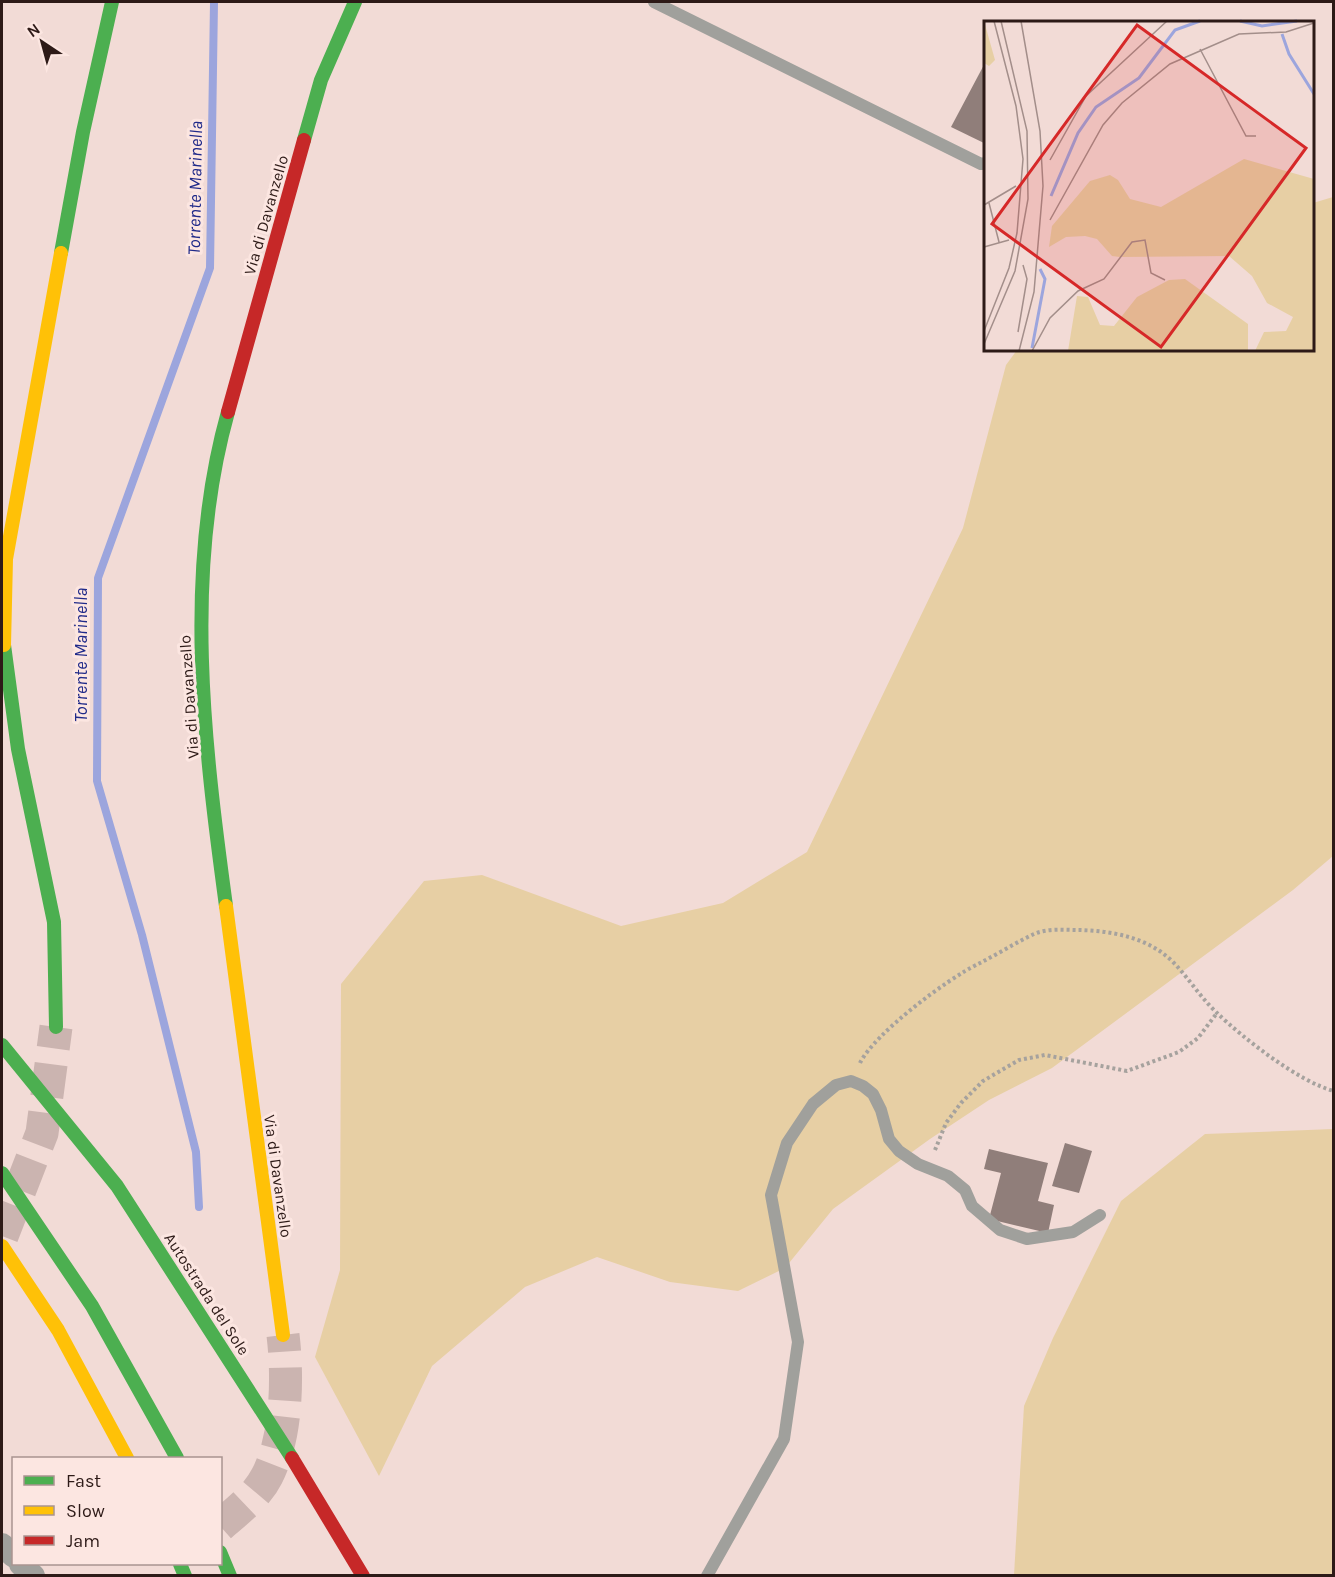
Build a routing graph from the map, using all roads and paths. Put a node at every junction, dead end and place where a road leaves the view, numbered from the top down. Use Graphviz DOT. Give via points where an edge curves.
graph roads {
  1 [pos="112,2"];
  2 [pos="355,2"];
  3 [pos="654,2"];
  4 [pos="984,163"];
  5 [pos="1217,1013"];
  6 [pos="56,1027"];
  7 [pos="2,1045"];
  8 [pos="851,1081"];
  9 [pos="1334,1091"];
  10 [pos="929,1169"];
  11 [pos="2,1173"];
  12 [pos="1100,1215"];
  13 [pos="2,1246"];
  14 [pos="283,1335"];
  15 [pos="126,1457"];
  16 [pos="176,1457"];
  17 [pos="222,1556"];
  18 [pos="230,1575"];
  19 [pos="363,1575"];
  20 [pos="707,1575"];
  1 -- 6 [label="main road" via="83,132 6,559 4,644 18,749 54,922"];
  2 -- 14 [label="main road, Via di Davanzello" via="321,80 215,458 205,555 200,648 216,832"];
  3 -- 4 [label="lane"];
  5 -- 8 [label="path" via="1171,960 1150,947 1123,934 1052,929 1034,934 968,969 931,995 871,1048"];
  5 -- 9 [label="path" via="1276,1060 1322,1088"];
  5 -- 10 [label="path" via="1198,1038 1179,1052 1127,1071 1045,1055 1019,1060 983,1081 961,1103 946,1123"];
  7 -- 19 [label="main road, Autostrada del Sole, bridge" via="117,1186 267,1416"];
  8 -- 10 [label="lane" via="873,1094 889,1139 899,1151"];
  8 -- 20 [label="lane" via="836,1085 813,1104 787,1143 773,1188 771,1196 798,1342 785,1438"];
  10 -- 12 [label="lane" via="948,1176 965,1190 972,1206 1000,1230 1027,1239 1073,1232"];
  11 -- 16 [label="main road, bridge" via="92,1306"];
  13 -- 15 [label="main road" via="58,1330"];
  17 -- 18 [label="main road"];
}
